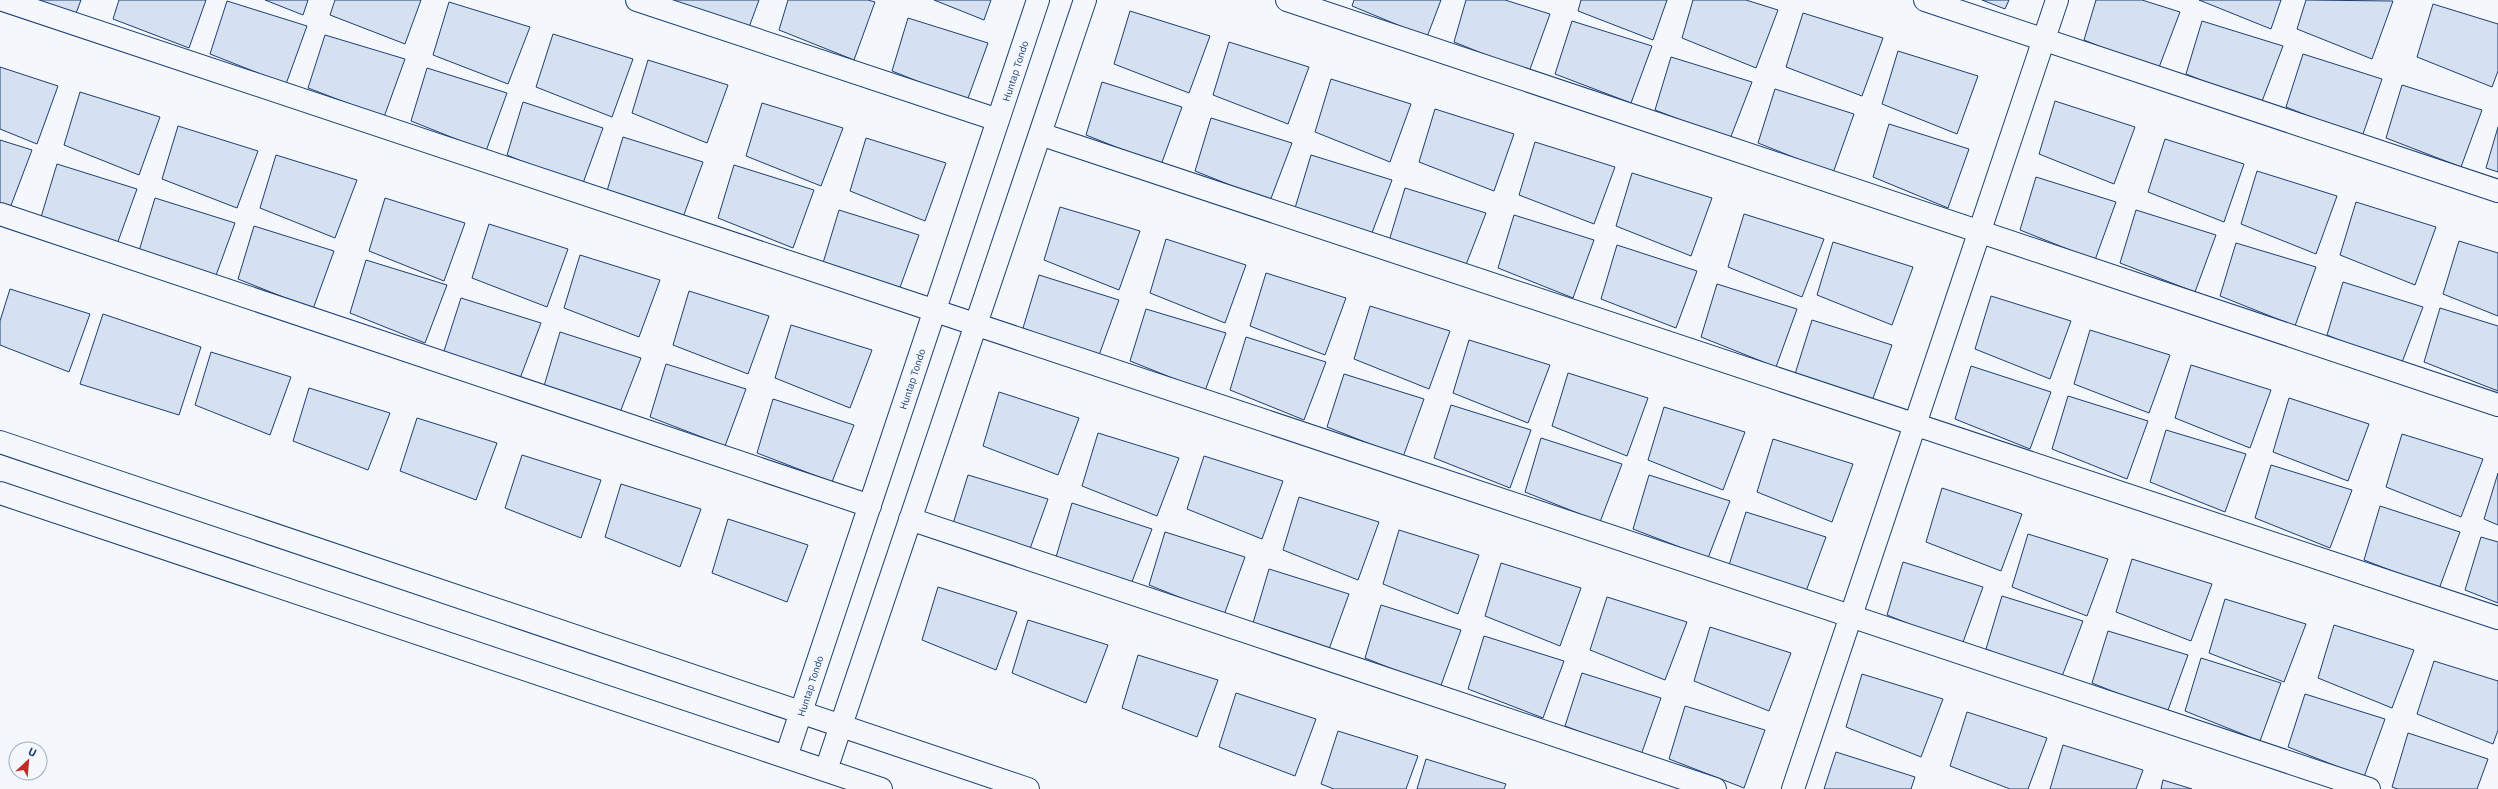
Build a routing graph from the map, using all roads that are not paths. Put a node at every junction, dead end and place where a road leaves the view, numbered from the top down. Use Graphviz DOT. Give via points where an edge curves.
graph roads {
  1 [pos="3,0"];
  2 [pos="636,0"];
  3 [pos="1038,0"];
  4 [pos="1085,0"];
  5 [pos="1286,0"];
  6 [pos="1925,0"];
  7 [pos="2057,0"];
  8 [pos="2043,40"];
  9 [pos="998,120"];
  10 [pos="1040,134"];
  11 [pos="2498,191"];
  12 [pos="0,214"];
  13 [pos="1979,232"];
  14 [pos="935,311"];
  15 [pos="976,324"];
  16 [pos="2498,405"];
  17 [pos="1914,425"];
  18 [pos="0,442"];
  19 [pos="0,493"];
  20 [pos="870,506"];
  21 [pos="910,519"];
  22 [pos="1851,616"];
  23 [pos="2498,618"];
  24 [pos="801,712"];
  25 [pos="841,726"];
  26 [pos="786,757"];
  27 [pos="826,770"];
  28 [pos="881,789"];
  29 [pos="1028,789"];
  30 [pos="1715,789"];
  31 [pos="1793,789"];
  32 [pos="2369,789"];
  1 -- 14 [label="street"];
  2 -- 9 [label="street"];
  3 -- 9 [label="street, Huntap Tondo"];
  4 -- 10 [label="street"];
  5 -- 13 [label="street"];
  6 -- 8 [label="street"];
  7 -- 8 [label="street"];
  8 -- 11 [label="street"];
  8 -- 13 [label="street"];
  9 -- 14 [label="street, Huntap Tondo"];
  10 -- 15 [label="street"];
  10 -- 17 [label="street"];
  12 -- 20 [label="street"];
  13 -- 16 [label="street"];
  13 -- 17 [label="street"];
  14 -- 15 [label="street"];
  14 -- 20 [label="street, Huntap Tondo"];
  15 -- 21 [label="street"];
  15 -- 22 [label="street"];
  17 -- 22 [label="street"];
  17 -- 23 [label="street"];
  18 -- 24 [label="street"];
  19 -- 26 [label="street"];
  20 -- 24 [label="street, Huntap Tondo"];
  21 -- 25 [label="street"];
  21 -- 30 [label="street"];
  22 -- 31 [label="street"];
  22 -- 32 [label="street"];
  24 -- 25 [label="street"];
  24 -- 26 [label="street, Huntap Tondo"];
  25 -- 27 [label="street"];
  25 -- 29 [label="street"];
  26 -- 27 [label="street"];
  27 -- 28 [label="street"];
}
